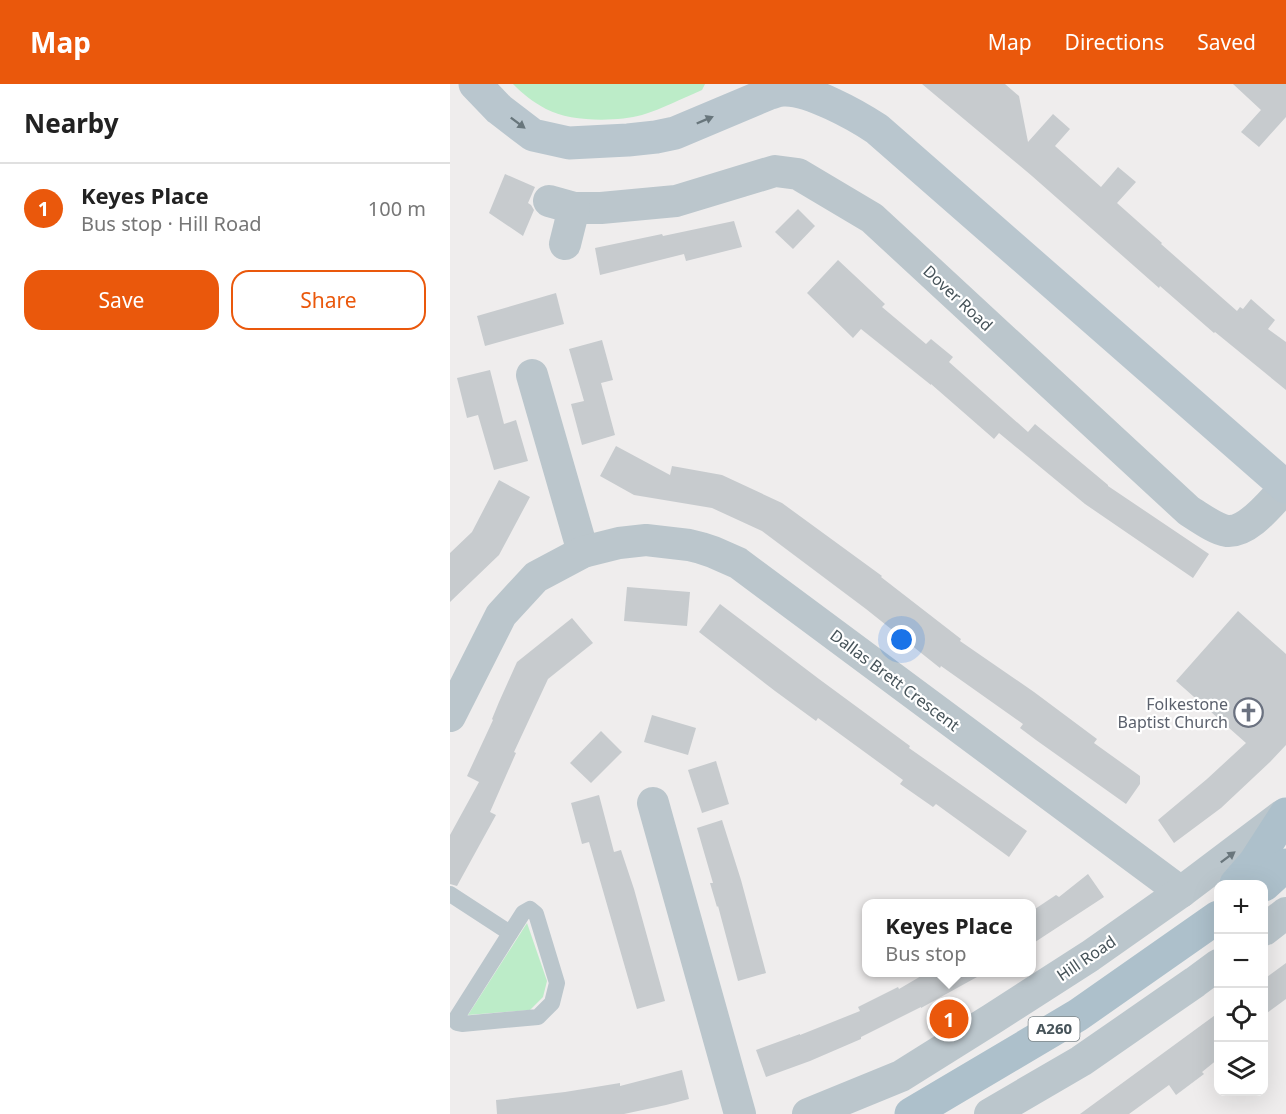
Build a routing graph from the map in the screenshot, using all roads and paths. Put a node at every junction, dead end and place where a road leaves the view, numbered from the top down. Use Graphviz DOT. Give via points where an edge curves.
graph roads {
  1 [pos="475,84"];
  2 [pos="810,91"];
  3 [pos="742,93"];
  4 [pos="565,244"];
  5 [pos="532,375"];
  6 [pos="1286,487"];
  7 [pos="583,552"];
  8 [pos="450,716"];
  9 [pos="653,803"];
  10 [pos="1286,814"];
  11 [pos="1286,865"];
  12 [pos="1240,880"];
  13 [pos="1268,881"];
  14 [pos="1181,892"];
  15 [pos="450,894"];
  16 [pos="1214,910"];
  17 [pos="1214,920"];
  18 [pos="510,933"];
  19 [pos="1191,937"];
  20 [pos="1214,968"];
  21 [pos="740,1114"];
  22 [pos="808,1114"];
  23 [pos="911,1114"];
  24 [pos="990,1114"];
  1 -- 3 [label="street, Dover Road, one-way" via="533,135 568,143 675,133"];
  2 -- 3 [label="street, Dover Road"];
  2 -- 6 [label="street, Dover Road" via="877,129"];
  4 -- 6 [label="street, Dover Road" via="562,204 601,208 676,201 775,171 798,174 872,218 1189,511 1243,538 1252,522"];
  5 -- 7 [label="street"];
  7 -- 8 [label="street, Dallas Brett Crescent" via="536,577 501,615"];
  7 -- 14 [label="street, Dallas Brett Crescent" via="646,540 689,545 738,563"];
  9 -- 21 [label="street"];
  10 -- 12 [label="main road"];
  14 -- 10 [label="street, Hill Road, one-way"];
  11 -- 13 [label="main road"];
  14 -- 22 [label="street, Hill Road" via="1090,956 901,1076"];
  15 -- 18 [label="lane"];
  16 -- 19 [label="main road, A260"];
  17 -- 19 [label="main road, A260"];
  18 -- 18 [label="lane" via="523,913 530,909 536,914 557,983 552,1003 538,1017 457,1023 457,1017"];
  19 -- 23 [label="main road, A260" via="1078,1015"];
  20 -- 24 [label="street" via="1081,1060"];
}
